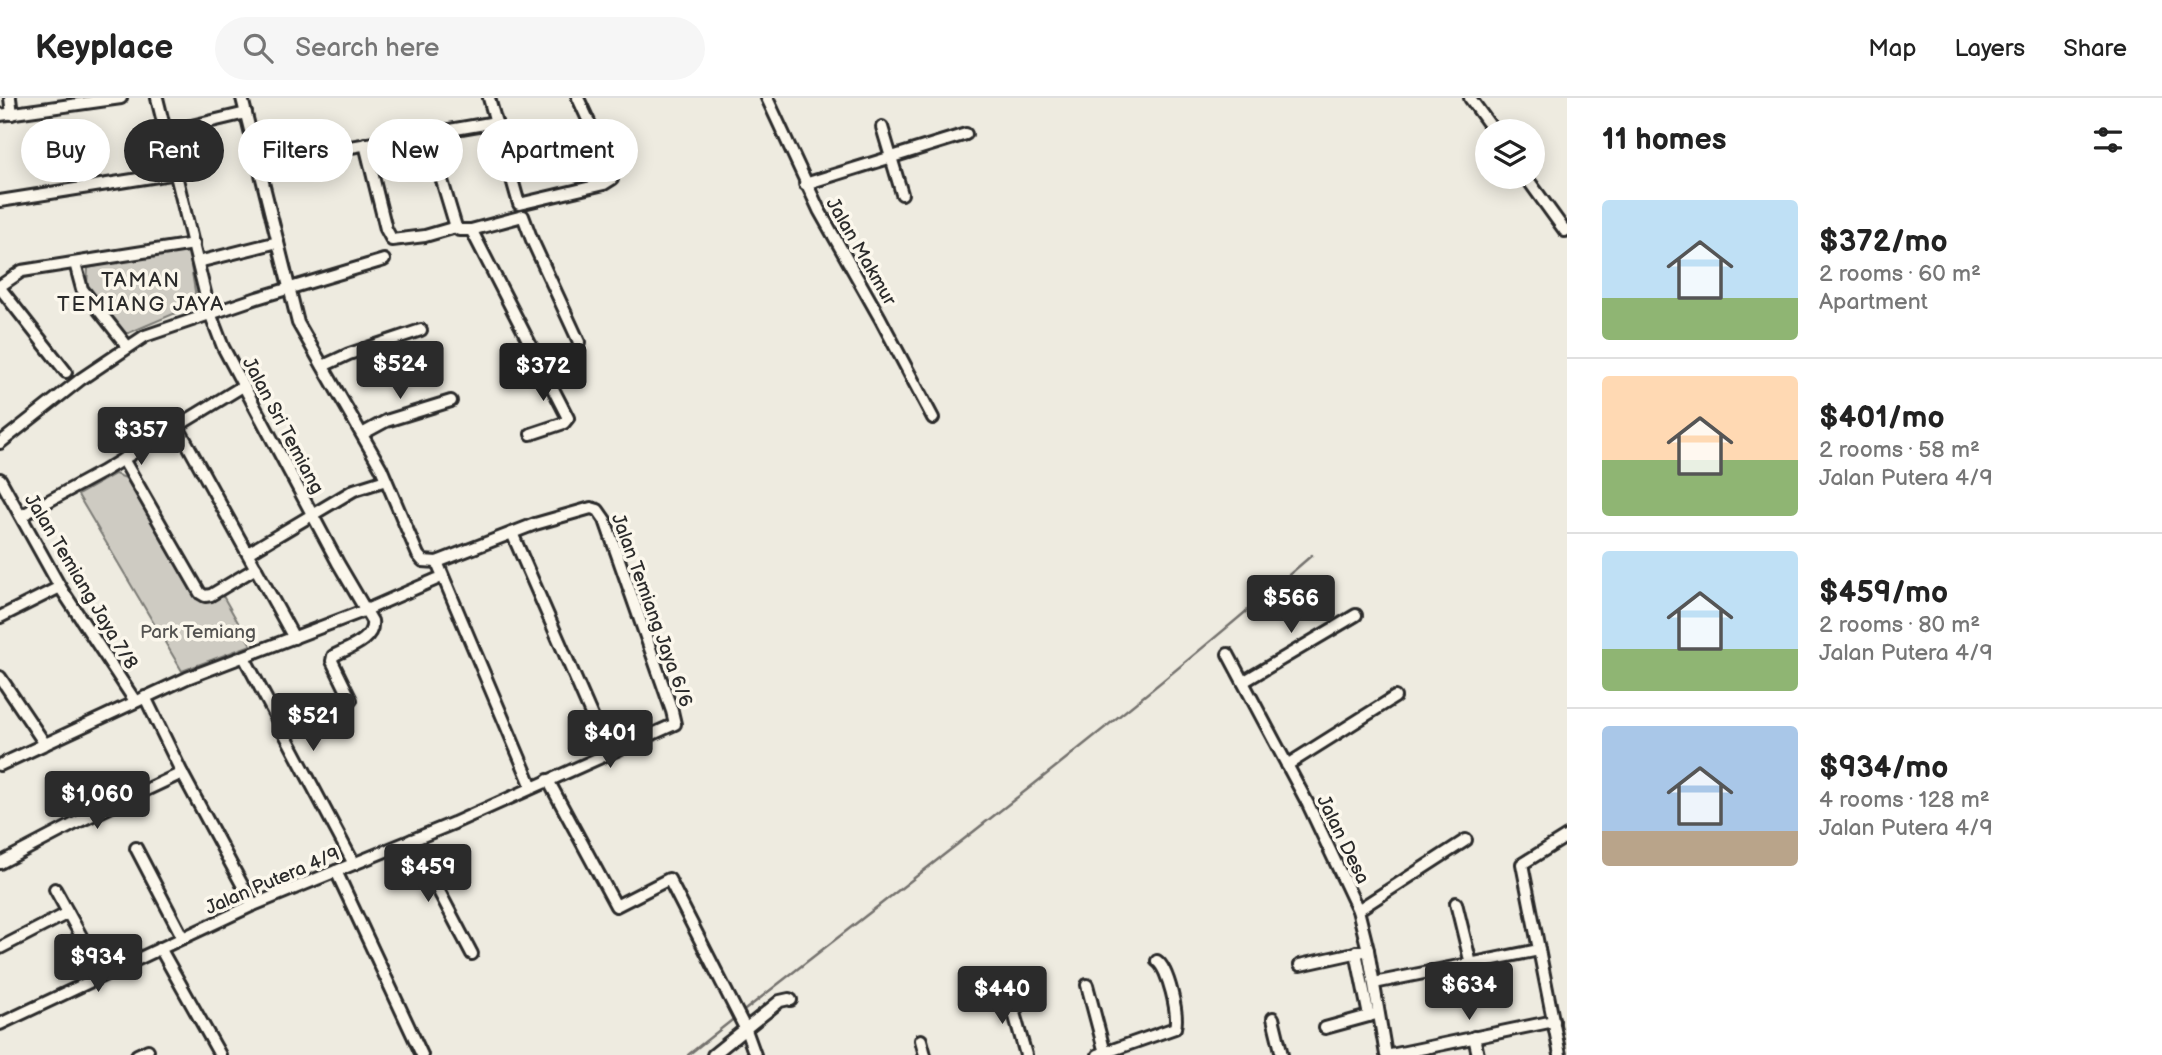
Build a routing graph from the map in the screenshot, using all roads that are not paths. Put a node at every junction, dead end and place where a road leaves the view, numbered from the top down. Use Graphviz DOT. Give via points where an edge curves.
graph roads {
  1 [pos="10,98"];
  2 [pos="121,98"];
  3 [pos="158,98"];
  4 [pos="242,98"];
  5 [pos="489,98"];
  6 [pos="578,98"];
  7 [pos="768,98"];
  8 [pos="1470,98"];
  9 [pos="246,113"];
  10 [pos="6,114"];
  11 [pos="163,119"];
  12 [pos="221,119"];
  13 [pos="495,119"];
  14 [pos="588,119"];
  15 [pos="1485,119"];
  16 [pos="882,127"];
  17 [pos="966,134"];
  18 [pos="365,144"];
  19 [pos="353,146"];
  20 [pos="891,158"];
  21 [pos="124,181"];
  22 [pos="179,182"];
  23 [pos="442,182"];
  24 [pos="513,182"];
  25 [pos="607,182"];
  26 [pos="805,184"];
  27 [pos="1535,189"];
  28 [pos="902,194"];
  29 [pos="0,201"];
  30 [pos="456,227"];
  31 [pos="471,230"];
  32 [pos="1565,231"];
  33 [pos="278,242"];
  34 [pos="194,244"];
  35 [pos="384,260"];
  36 [pos="198,262"];
  37 [pos="75,263"];
  38 [pos="0,287"];
  39 [pos="289,288"];
  40 [pos="210,313"];
  41 [pos="421,330"];
  42 [pos="128,347"];
  43 [pos="323,366"];
  44 [pos="542,366"];
  45 [pos="66,372"];
  46 [pos="243,386"];
  47 [pos="451,401"];
  48 [pos="933,418"];
  49 [pos="178,427"];
  50 [pos="362,434"];
  51 [pos="531,434"];
  52 [pos="0,443"];
  53 [pos="123,459"];
  54 [pos="0,479"];
  55 [pos="386,480"];
  56 [pos="312,515"];
  57 [pos="21,516"];
  58 [pos="512,533"];
  59 [pos="248,554"];
  60 [pos="433,562"];
  61 [pos="256,568"];
  62 [pos="437,579"];
  63 [pos="60,587"];
  64 [pos="366,610"];
  65 [pos="1356,615"];
  66 [pos="0,617"];
  67 [pos="294,638"];
  68 [pos="1228,654"];
  69 [pos="243,657"];
  70 [pos="0,677"];
  71 [pos="1243,682"];
  72 [pos="1395,697"];
  73 [pos="140,699"];
  74 [pos="351,700"];
  75 [pos="675,723"];
  76 [pos="45,744"];
  77 [pos="608,753"];
  78 [pos="0,765"];
  79 [pos="1287,765"];
  80 [pos="183,773"];
  81 [pos="548,780"];
  82 [pos="532,787"];
  83 [pos="1567,836"];
  84 [pos="412,840"];
  85 [pos="1466,840"];
  86 [pos="136,848"];
  87 [pos="0,863"];
  88 [pos="354,864"];
  89 [pos="336,871"];
  90 [pos="55,889"];
  91 [pos="1456,903"];
  92 [pos="253,905"];
  93 [pos="1358,909"];
  94 [pos="68,913"];
  95 [pos="183,938"];
  96 [pos="0,948"];
  97 [pos="160,948"];
  98 [pos="1539,950"];
  99 [pos="1362,951"];
  100 [pos="472,954"];
  101 [pos="1157,961"];
  102 [pos="1471,964"];
  103 [pos="1300,965"];
  104 [pos="102,974"];
  105 [pos="1374,983"];
  106 [pos="1087,985"];
  107 [pos="791,1000"];
  108 [pos="1018,1006"];
  109 [pos="1374,1015"];
  110 [pos="1273,1018"];
  111 [pos="1553,1021"];
  112 [pos="0,1024"];
  113 [pos="1325,1028"];
  114 [pos="746,1030"];
  115 [pos="1474,1037"];
  116 [pos="921,1040"];
  117 [pos="1102,1054"];
  118 [pos="220,1055"];
  119 [pos="422,1055"];
  120 [pos="713,1055"];
  121 [pos="755,1055"];
  122 [pos="925,1055"];
  123 [pos="1026,1055"];
  124 [pos="1282,1055"];
  125 [pos="1388,1055"];
  126 [pos="1478,1055"];
  127 [pos="1560,1055"];
  1 -- 10 [label="street"];
  2 -- 10 [label="street"];
  3 -- 11 [label="street, Jalan Sri Temiang"];
  4 -- 9 [label="street"];
  5 -- 13 [label="street"];
  6 -- 14 [label="street"];
  7 -- 26 [label="street, Jalan Makmur"];
  8 -- 15 [label="street"];
  9 -- 12 [label="street"];
  9 -- 33 [label="street"];
  16 -- 20 [label="street"];
  17 -- 20 [label="street"];
  18 -- 19 [label="street"];
  18 -- 30 [label="street" via="392,240"];
  20 -- 26 [label="street"];
  20 -- 28 [label="street"];
  21 -- 29 [label="street"];
  22 -- 34 [label="street, Jalan Sri Temiang"];
  23 -- 30 [label="street"];
  24 -- 25 [label="street" via="519,204"];
  26 -- 48 [label="street, Jalan Makmur"];
  27 -- 32 [label="street"];
  30 -- 31 [label="street"];
  31 -- 44 [label="street"];
  31 -- 44 [label="street" via="523,216 579,342 574,353"];
  33 -- 36 [label="street"];
  33 -- 39 [label="street"];
  34 -- 36 [label="street, Jalan Sri Temiang"];
  34 -- 37 [label="street"];
  35 -- 39 [label="street"];
  36 -- 40 [label="street, Jalan Sri Temiang"];
  37 -- 38 [label="street" via="22,271"];
  37 -- 42 [label="street" via="82,289"];
  38 -- 45 [label="street"];
  39 -- 40 [label="street"];
  39 -- 43 [label="street" via="298,323"];
  40 -- 42 [label="street" via="158,330"];
  40 -- 46 [label="street, Jalan Sri Temiang"];
  41 -- 43 [label="street"];
  42 -- 52 [label="street"];
  43 -- 50 [label="street"];
  44 -- 51 [label="street" via="568,418"];
  46 -- 49 [label="street"];
  46 -- 56 [label="street, Jalan Sri Temiang"];
  47 -- 50 [label="street" via="386,421"];
  49 -- 53 [label="street"];
  49 -- 59 [label="street"];
  50 -- 55 [label="street"];
  53 -- 57 [label="street"];
  53 -- 61 [label="street" via="200,593 211,595"];
  54 -- 57 [label="street, Jalan Temiang Jaya 7/8"];
  55 -- 56 [label="street" via="354,490"];
  55 -- 60 [label="street" via="418,555"];
  56 -- 59 [label="street"];
  56 -- 64 [label="street, Jalan Sri Temiang"];
  57 -- 63 [label="street, Jalan Temiang Jaya 7/8"];
  58 -- 60 [label="street"];
  58 -- 75 [label="street, Jalan Temiang Jaya 6/6" via="591,508 598,510"];
  58 -- 77 [label="street"];
  59 -- 61 [label="street"];
  60 -- 82 [label="street"];
  61 -- 67 [label="street"];
  62 -- 64 [label="street"];
  63 -- 66 [label="street"];
  63 -- 73 [label="street, Jalan Temiang Jaya 7/8"];
  64 -- 67 [label="street"];
  64 -- 74 [label="street" via="373,625 369,635 333,656 332,661"];
  65 -- 71 [label="street"];
  67 -- 69 [label="street"];
  68 -- 71 [label="street, Jalan Desa"];
  69 -- 73 [label="street"];
  69 -- 88 [label="street"];
  70 -- 76 [label="street"];
  71 -- 79 [label="street, Jalan Desa"];
  72 -- 79 [label="street"];
  73 -- 76 [label="street"];
  73 -- 80 [label="street, Jalan Temiang Jaya 7/8"];
  75 -- 77 [label="street, Jalan Putera 4/9"];
  76 -- 78 [label="street"];
  77 -- 81 [label="street, Jalan Putera 4/9"];
  79 -- 93 [label="street, Jalan Desa"];
  80 -- 87 [label="street"];
  80 -- 92 [label="street, Jalan Temiang Jaya 7/8"];
  81 -- 82 [label="street, Jalan Putera 4/9"];
  81 -- 114 [label="street" via="616,906 669,879"];
  82 -- 84 [label="street, Jalan Putera 4/9"];
  83 -- 98 [label="street" via="1522,864"];
  84 -- 88 [label="street, Jalan Putera 4/9"];
  84 -- 100 [label="street"];
  85 -- 93 [label="street"];
  86 -- 95 [label="street"];
  88 -- 89 [label="street, Jalan Putera 4/9"];
  89 -- 92 [label="street, Jalan Putera 4/9"];
  89 -- 119 [label="street"];
  90 -- 94 [label="street"];
  91 -- 102 [label="street"];
  92 -- 95 [label="street, Jalan Putera 4/9"];
  93 -- 99 [label="street, Jalan Desa"];
  94 -- 96 [label="street"];
  94 -- 104 [label="street"];
  95 -- 97 [label="street, Jalan Putera 4/9"];
  97 -- 104 [label="street, Jalan Putera 4/9"];
  97 -- 118 [label="street"];
  98 -- 102 [label="street"];
  98 -- 111 [label="street"];
  99 -- 103 [label="street"];
  99 -- 105 [label="street, Jalan Desa"];
  99 -- 109 [label="street, Jalan Desa"];
  101 -- 117 [label="street" via="1164,967 1177,1018 1175,1028"];
  102 -- 105 [label="street"];
  104 -- 112 [label="street, Jalan Putera 4/9"];
  105 -- 109 [label="street, Jalan Desa"];
  106 -- 117 [label="street"];
  107 -- 114 [label="street" via="780,1001"];
  108 -- 123 [label="street" via="1014,1013"];
  109 -- 113 [label="street"];
  109 -- 125 [label="street, Jalan Desa"];
  110 -- 124 [label="street"];
  111 -- 115 [label="street"];
  111 -- 127 [label="street"];
  114 -- 120 [label="street"];
  114 -- 121 [label="street"];
  115 -- 125 [label="street"];
  115 -- 126 [label="street"];
  116 -- 122 [label="street"];
}
